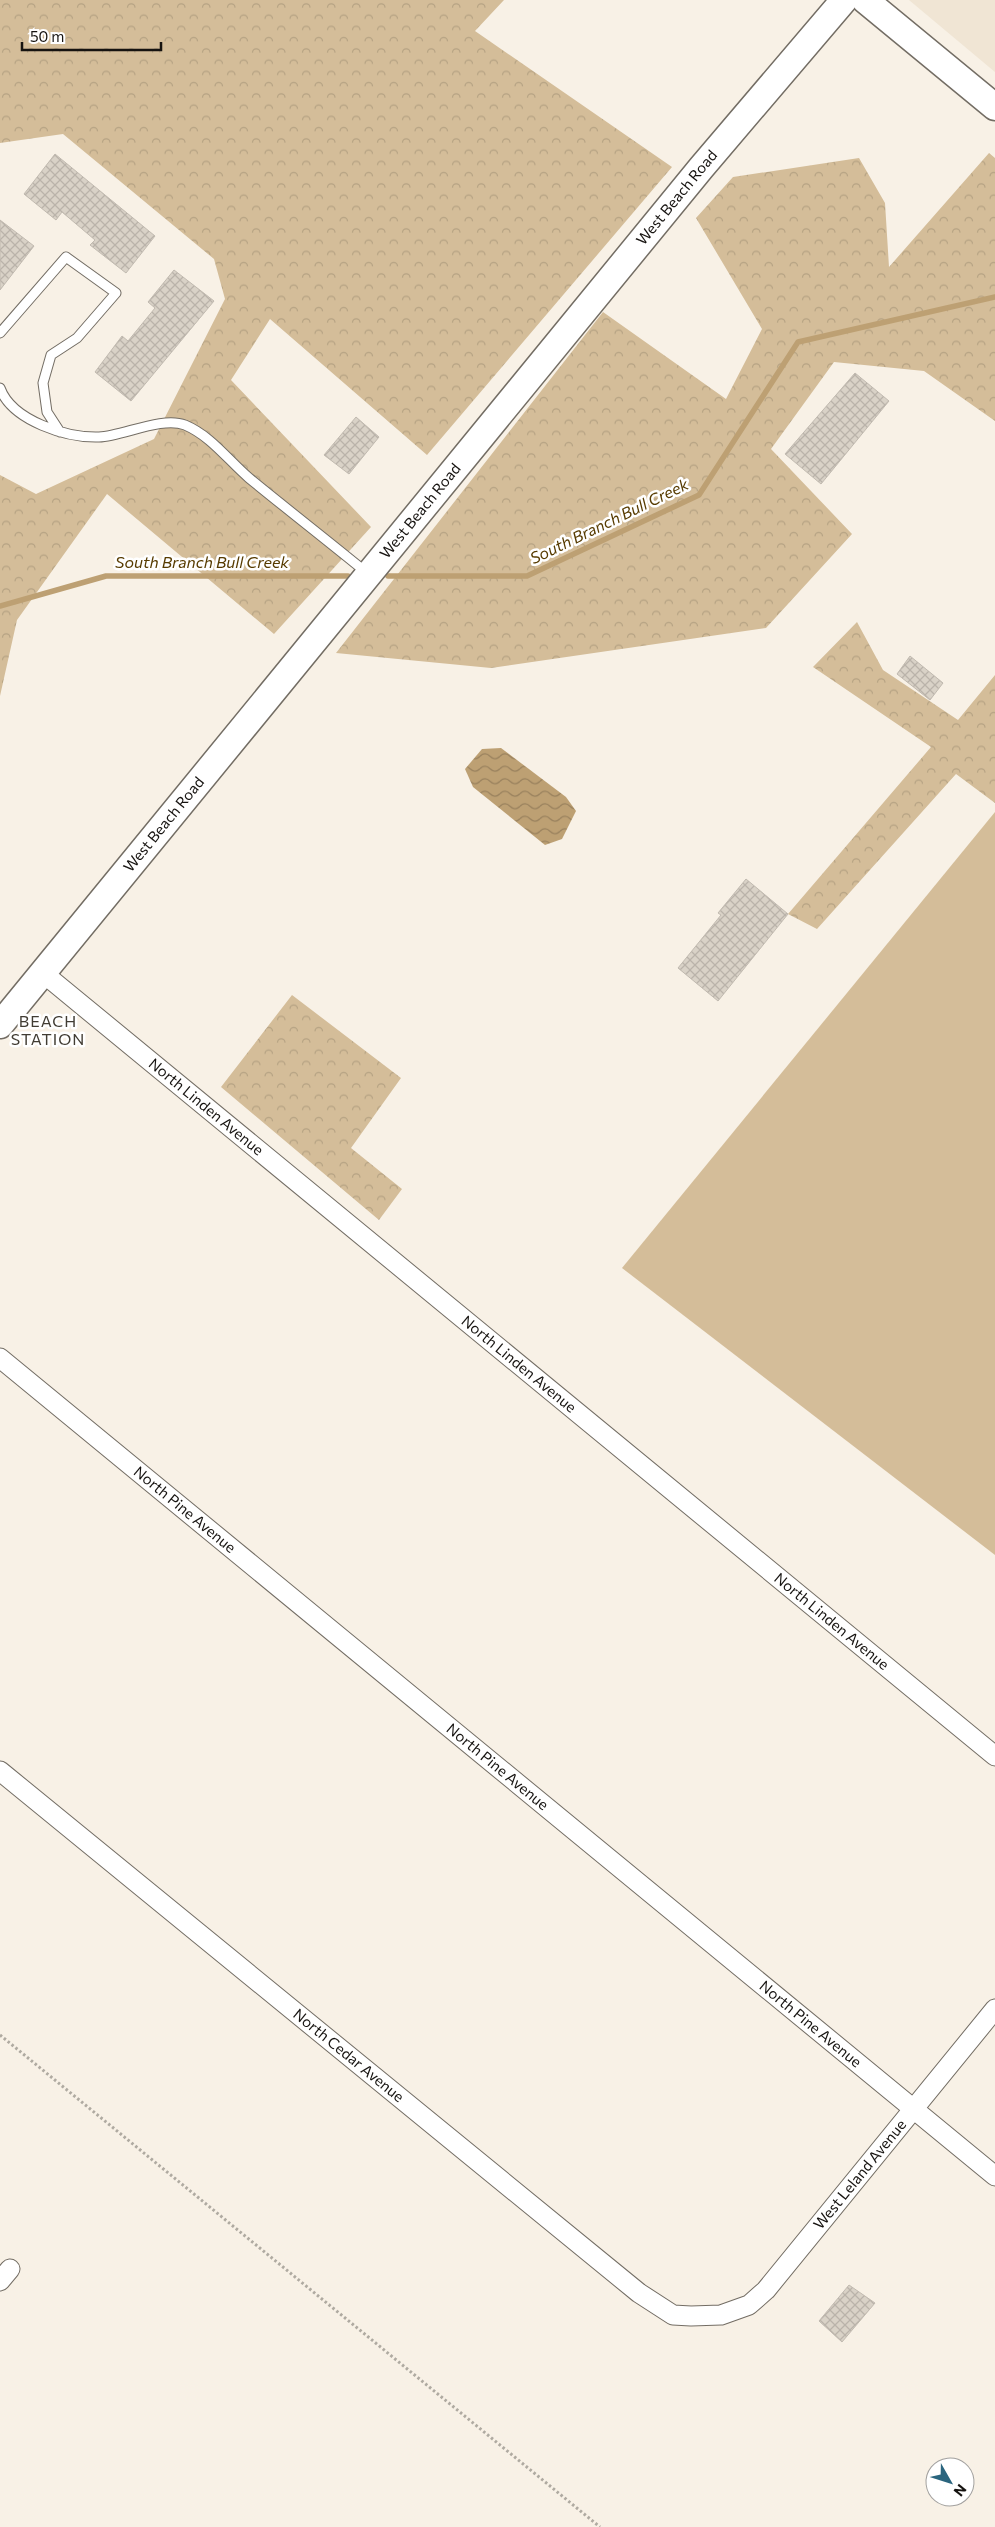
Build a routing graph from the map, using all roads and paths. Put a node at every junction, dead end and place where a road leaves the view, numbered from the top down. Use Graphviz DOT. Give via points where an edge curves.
graph roads {
  1 [pos="844,0"];
  2 [pos="865,0"];
  3 [pos="995,107"];
  4 [pos="0,333"];
  5 [pos="0,388"];
  6 [pos="60,432"];
  7 [pos="369,575"];
  8 [pos="43,973"];
  9 [pos="0,1025"];
  10 [pos="0,1358"];
  11 [pos="995,1756"];
  12 [pos="0,1771"];
  13 [pos="995,2009"];
  14 [pos="0,2035"];
  15 [pos="914,2109"];
  16 [pos="995,2176"];
  17 [pos="708,2316"];
  18 [pos="600,2527"];
  1 -- 7 [label="street, West Beach Road" via="701,168"];
  2 -- 3 [label="street"];
  4 -- 6 [label="lane" via="66,257 116,293 78,338 51,355 43,383 47,412"];
  5 -- 6 [label="lane" via="4,400 26,418"];
  6 -- 7 [label="lane" via="100,437 153,425 183,424 204,435 248,477"];
  7 -- 8 [label="street, West Beach Road"];
  8 -- 9 [label="street, West Beach Road"];
  8 -- 11 [label="street, North Linden Avenue"];
  10 -- 15 [label="street, North Pine Avenue"];
  12 -- 17 [label="street, North Cedar Avenue" via="639,2294 673,2315"];
  13 -- 15 [label="street, West Leland Avenue"];
  14 -- 18 [label="path"];
  15 -- 16 [label="street, North Pine Avenue"];
  15 -- 17 [label="street, West Leland Avenue" via="766,2290 749,2305"];
}
